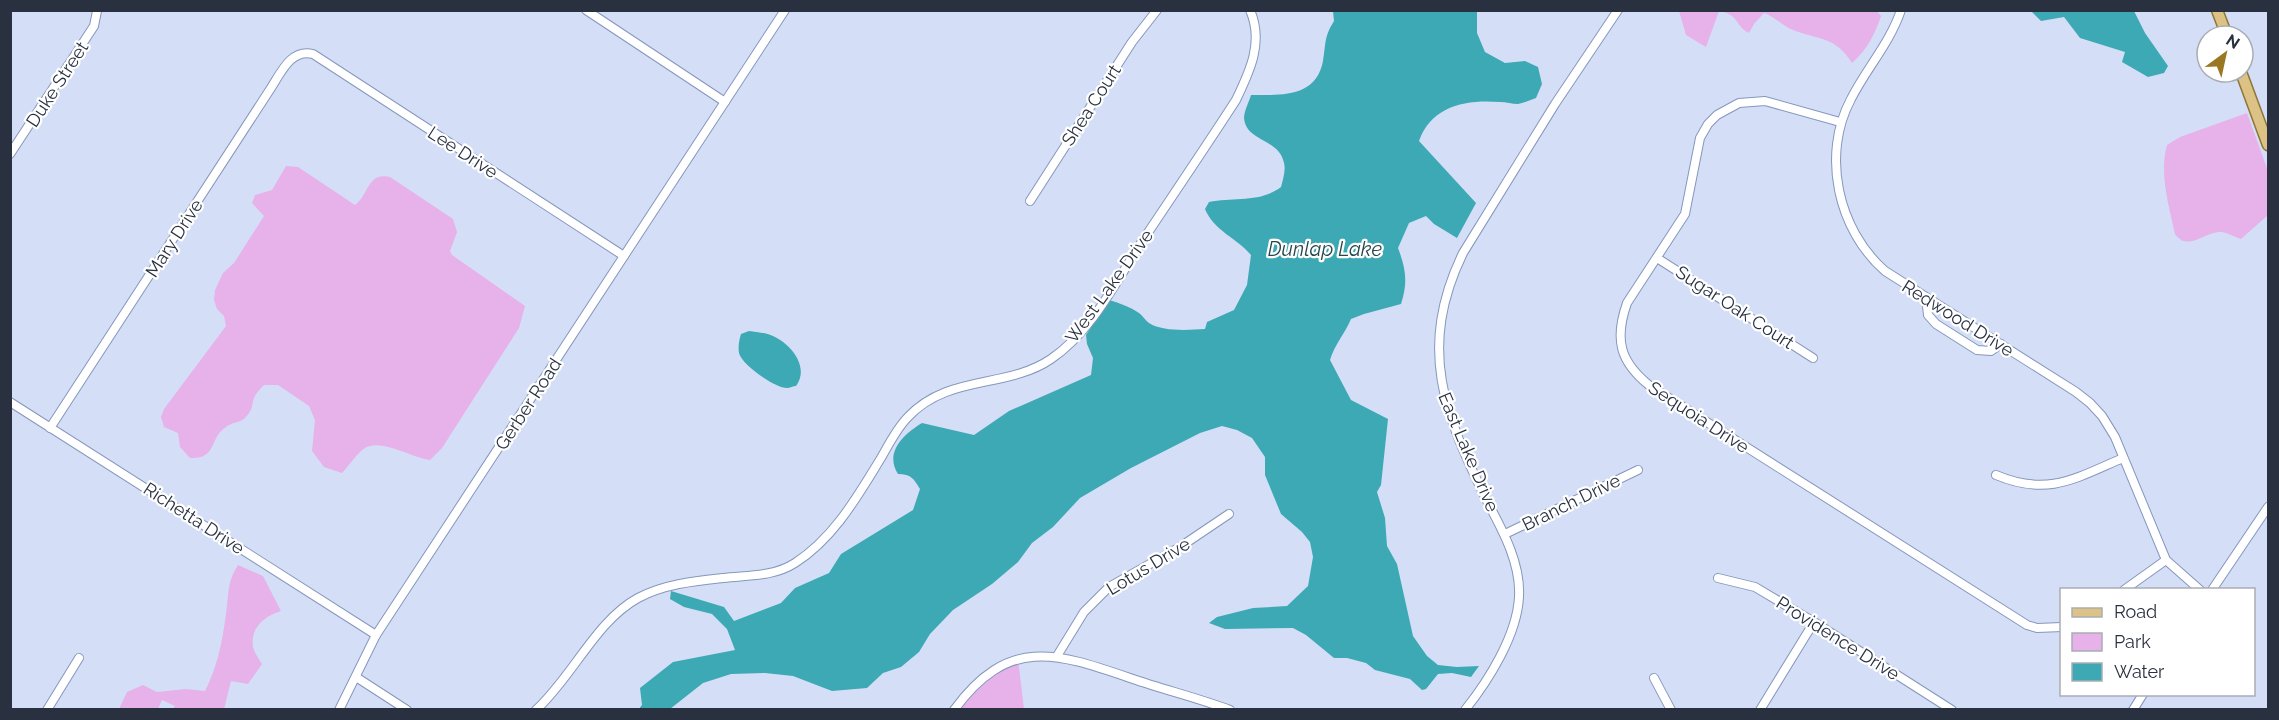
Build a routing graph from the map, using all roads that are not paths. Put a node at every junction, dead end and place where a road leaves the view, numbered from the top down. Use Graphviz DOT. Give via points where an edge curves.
graph roads {
  1 [pos="586,10"];
  2 [pos="785,10"];
  3 [pos="1157,10"];
  4 [pos="1250,10"];
  5 [pos="1618,10"];
  6 [pos="1900,10"];
  7 [pos="98,11"];
  8 [pos="301,52"];
  9 [pos="2245,84"];
  10 [pos="725,102"];
  11 [pos="1840,122"];
  12 [pos="2268,145"];
  13 [pos="11,154"];
  14 [pos="1030,201"];
  15 [pos="624,256"];
  16 [pos="1657,258"];
  17 [pos="1926,298"];
  18 [pos="2001,344"];
  19 [pos="1813,358"];
  20 [pos="10,402"];
  21 [pos="50,428"];
  22 [pos="2123,458"];
  23 [pos="1638,470"];
  24 [pos="1996,475"];
  25 [pos="2268,507"];
  26 [pos="1229,514"];
  27 [pos="1504,534"];
  28 [pos="2166,560"];
  29 [pos="1718,578"];
  30 [pos="2127,588"];
  31 [pos="2198,588"];
  32 [pos="2213,588"];
  33 [pos="1814,622"];
  34 [pos="2060,627"];
  35 [pos="376,635"];
  36 [pos="1057,656"];
  37 [pos="80,658"];
  38 [pos="356,677"];
  39 [pos="1654,678"];
  40 [pos="2142,696"];
  41 [pos="47,710"];
  42 [pos="339,710"];
  43 [pos="406,710"];
  44 [pos="536,710"];
  45 [pos="954,710"];
  46 [pos="1230,710"];
  47 [pos="1465,710"];
  48 [pos="1671,710"];
  49 [pos="1760,710"];
  50 [pos="1952,710"];
  51 [pos="2133,710"];
  1 -- 10 [label="street"];
  2 -- 10 [label="street, Gerber Road"];
  3 -- 14 [label="street, Shea Court" via="1132,42"];
  4 -- 44 [label="street, West Lake Drive" via="1257,43 1236,100 1102,303 1064,349 1034,368 961,386 917,408 898,429 845,515 796,562 771,573 671,586 627,605 601,629"];
  5 -- 27 [label="street, East Lake Drive" via="1463,253 1441,313 1438,367 1446,404"];
  6 -- 11 [label="street, Redwood Drive" via="1891,34"];
  7 -- 13 [label="street, Duke Street" via="94,26"];
  8 -- 15 [label="street, Lee Drive" via="313,54"];
  8 -- 21 [label="street, Mary Drive" via="291,58"];
  9 -- 12 [label="main road"];
  10 -- 15 [label="street, Gerber Road"];
  11 -- 16 [label="street, Sequoia Drive" via="1765,101 1739,103 1723,110 1700,138 1685,214"];
  11 -- 17 [label="street, Redwood Drive" via="1837,178 1854,232 1879,266"];
  15 -- 35 [label="street, Gerber Road"];
  16 -- 19 [label="street, Sugar Oak Court"];
  16 -- 34 [label="street, Sequoia Drive" via="1621,319 1622,351 1636,374 2027,625"];
  17 -- 18 [label="street, Redwood Drive"];
  17 -- 18 [label="street" via="1928,315 1936,324 1977,350 1991,351"];
  18 -- 22 [label="street, Redwood Drive" via="2090,403 2109,427"];
  20 -- 21 [label="street, Richetta Drive"];
  21 -- 35 [label="street, Richetta Drive"];
  22 -- 24 [label="street" via="2072,479 2040,486"];
  22 -- 28 [label="street, Redwood Drive"];
  23 -- 27 [label="street, Branch Drive"];
  25 -- 32 [label="street"];
  26 -- 36 [label="street, Lotus Drive" via="1109,587 1084,612"];
  27 -- 47 [label="street, East Lake Drive" via="1520,595 1518,611 1500,657"];
  28 -- 30 [label="street"];
  28 -- 31 [label="street, Redwood Drive"];
  29 -- 33 [label="street, Providence Drive" via="1755,587"];
  33 -- 49 [label="street"];
  33 -- 50 [label="street, Providence Drive"];
  35 -- 38 [label="street, Gerber Road"];
  36 -- 45 [label="street" via="1032,656 1004,664 975,685"];
  36 -- 46 [label="street"];
  37 -- 41 [label="street"];
  38 -- 42 [label="street, Gerber Road"];
  38 -- 43 [label="street"];
  39 -- 48 [label="street"];
  40 -- 51 [label="street"];
}
